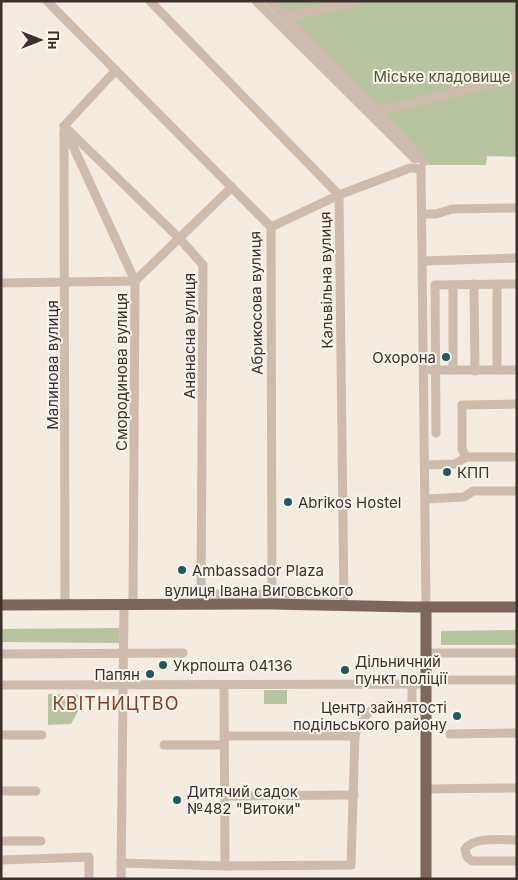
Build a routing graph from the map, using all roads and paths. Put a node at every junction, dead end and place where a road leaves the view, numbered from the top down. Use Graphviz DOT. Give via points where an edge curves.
graph roads {
  1 [pos="47,1"];
  2 [pos="150,1"];
  3 [pos="256,1"];
  4 [pos="270,1"];
  5 [pos="361,1"];
  6 [pos="285,16"];
  7 [pos="116,70"];
  8 [pos="517,78"];
  9 [pos="378,111"];
  10 [pos="64,126"];
  11 [pos="420,163"];
  12 [pos="232,187"];
  13 [pos="339,195"];
  14 [pos="517,208"];
  15 [pos="422,214"];
  16 [pos="271,227"];
  17 [pos="180,239"];
  18 [pos="517,258"];
  19 [pos="423,261"];
  20 [pos="135,281"];
  21 [pos="1,283"];
  22 [pos="65,283"];
  23 [pos="474,284"];
  24 [pos="497,284"];
  25 [pos="517,284"];
  26 [pos="453,285"];
  27 [pos="424,370"];
  28 [pos="436,370"];
  29 [pos="453,370"];
  30 [pos="498,370"];
  31 [pos="517,370"];
  32 [pos="475,371"];
  33 [pos="517,404"];
  34 [pos="436,433"];
  35 [pos="466,457"];
  36 [pos="517,457"];
  37 [pos="426,465"];
  38 [pos="517,491"];
  39 [pos="426,499"];
  40 [pos="201,599"];
  41 [pos="272,599"];
  42 [pos="344,600"];
  43 [pos="65,604"];
  44 [pos="128,604"];
  45 [pos="1,605"];
  46 [pos="426,607"];
  47 [pos="517,607"];
  48 [pos="183,653"];
  49 [pos="517,653"];
  50 [pos="1,654"];
  51 [pos="124,654"];
  52 [pos="426,654"];
  53 [pos="517,680"];
  54 [pos="426,682"];
  55 [pos="224,684"];
  56 [pos="412,684"];
  57 [pos="1,685"];
  58 [pos="123,685"];
  59 [pos="517,733"];
  60 [pos="450,734"];
  61 [pos="1,735"];
  62 [pos="42,735"];
  63 [pos="355,736"];
  64 [pos="224,741"];
  65 [pos="164,745"];
  66 [pos="517,788"];
  67 [pos="426,789"];
  68 [pos="1,791"];
  69 [pos="36,791"];
  70 [pos="224,796"];
  71 [pos="354,796"];
  72 [pos="517,840"];
  73 [pos="1,841"];
  74 [pos="40,841"];
  75 [pos="1,860"];
  76 [pos="517,861"];
  77 [pos="121,863"];
  78 [pos="225,866"];
  79 [pos="89,879"];
  80 [pos="120,879"];
  81 [pos="426,879"];
  1 -- 7 [label="street, Абрикосова вулиця"];
  2 -- 13 [label="street, Кальвільна вулиця"];
  3 -- 11 [label="street"];
  4 -- 6 [label="street"];
  5 -- 6 [label="street"];
  6 -- 9 [label="street"];
  7 -- 10 [label="street"];
  7 -- 12 [label="street, Абрикосова вулиця"];
  8 -- 9 [label="street"];
  9 -- 11 [label="street"];
  10 -- 17 [label="street, Ананасна вулиця"];
  10 -- 20 [label="street, Смородинова вулиця"];
  10 -- 22 [label="street, Малинова вулиця"];
  11 -- 13 [label="street"];
  11 -- 15 [label="street"];
  12 -- 16 [label="street, Абрикосова вулиця"];
  12 -- 17 [label="street"];
  13 -- 16 [label="street"];
  13 -- 42 [label="street, Кальвільна вулиця"];
  14 -- 15 [label="street" via="452,209"];
  15 -- 19 [label="street"];
  16 -- 41 [label="street, Абрикосова вулиця"];
  17 -- 20 [label="street"];
  17 -- 40 [label="street, Ананасна вулиця" via="203,265"];
  18 -- 19 [label="street"];
  19 -- 27 [label="street"];
  20 -- 22 [label="street"];
  20 -- 44 [label="street, Смородинова вулиця"];
  21 -- 22 [label="street"];
  22 -- 43 [label="street, Малинова вулиця"];
  23 -- 24 [label="street"];
  23 -- 26 [label="street"];
  23 -- 32 [label="street"];
  24 -- 25 [label="street"];
  24 -- 30 [label="street"];
  26 -- 28 [label="street" via="435,285"];
  26 -- 29 [label="street"];
  27 -- 28 [label="street"];
  27 -- 37 [label="street"];
  28 -- 29 [label="street"];
  28 -- 34 [label="street"];
  29 -- 32 [label="street"];
  30 -- 31 [label="street"];
  30 -- 32 [label="street"];
  33 -- 35 [label="street" via="462,405 462,449"];
  35 -- 36 [label="street"];
  35 -- 37 [label="street" via="455,464"];
  37 -- 39 [label="street"];
  38 -- 39 [label="street" via="473,491 464,497"];
  39 -- 46 [label="street"];
  40 -- 41 [label="main road, вулиця Івана Виговського"];
  40 -- 44 [label="main road, вулиця Івана Виговського"];
  41 -- 42 [label="main road, вулиця Івана Виговського"];
  42 -- 46 [label="main road, вулиця Івана Виговського"];
  43 -- 44 [label="main road, вулиця Івана Виговського"];
  43 -- 45 [label="main road, вулиця Івана Виговського"];
  44 -- 51 [label="street, Смородинова вулиця"];
  46 -- 47 [label="main road, вулиця Івана Виговського"];
  46 -- 52 [label="main road"];
  48 -- 51 [label="street"];
  49 -- 52 [label="street"];
  50 -- 51 [label="street"];
  51 -- 58 [label="street, Смородинова вулиця"];
  52 -- 54 [label="main road"];
  53 -- 54 [label="street"];
  54 -- 56 [label="street"];
  54 -- 67 [label="main road"];
  55 -- 56 [label="street"];
  55 -- 58 [label="street"];
  55 -- 64 [label="street"];
  56 -- 63 [label="street" via="412,706 375,707 366,715"];
  57 -- 58 [label="street"];
  58 -- 77 [label="street, Смородинова вулиця"];
  59 -- 60 [label="street"];
  61 -- 62 [label="street"];
  63 -- 64 [label="street"];
  63 -- 71 [label="street"];
  64 -- 65 [label="street"];
  64 -- 70 [label="street"];
  66 -- 67 [label="street"];
  67 -- 81 [label="main road"];
  68 -- 69 [label="street"];
  70 -- 71 [label="street"];
  70 -- 78 [label="street"];
  71 -- 78 [label="street" via="351,865"];
  72 -- 76 [label="street" via="477,841 465,848 467,857 472,861"];
  73 -- 74 [label="street"];
  75 -- 79 [label="street" via="89,857"];
  77 -- 78 [label="street"];
  77 -- 80 [label="street, Смородинова вулиця"];
}
